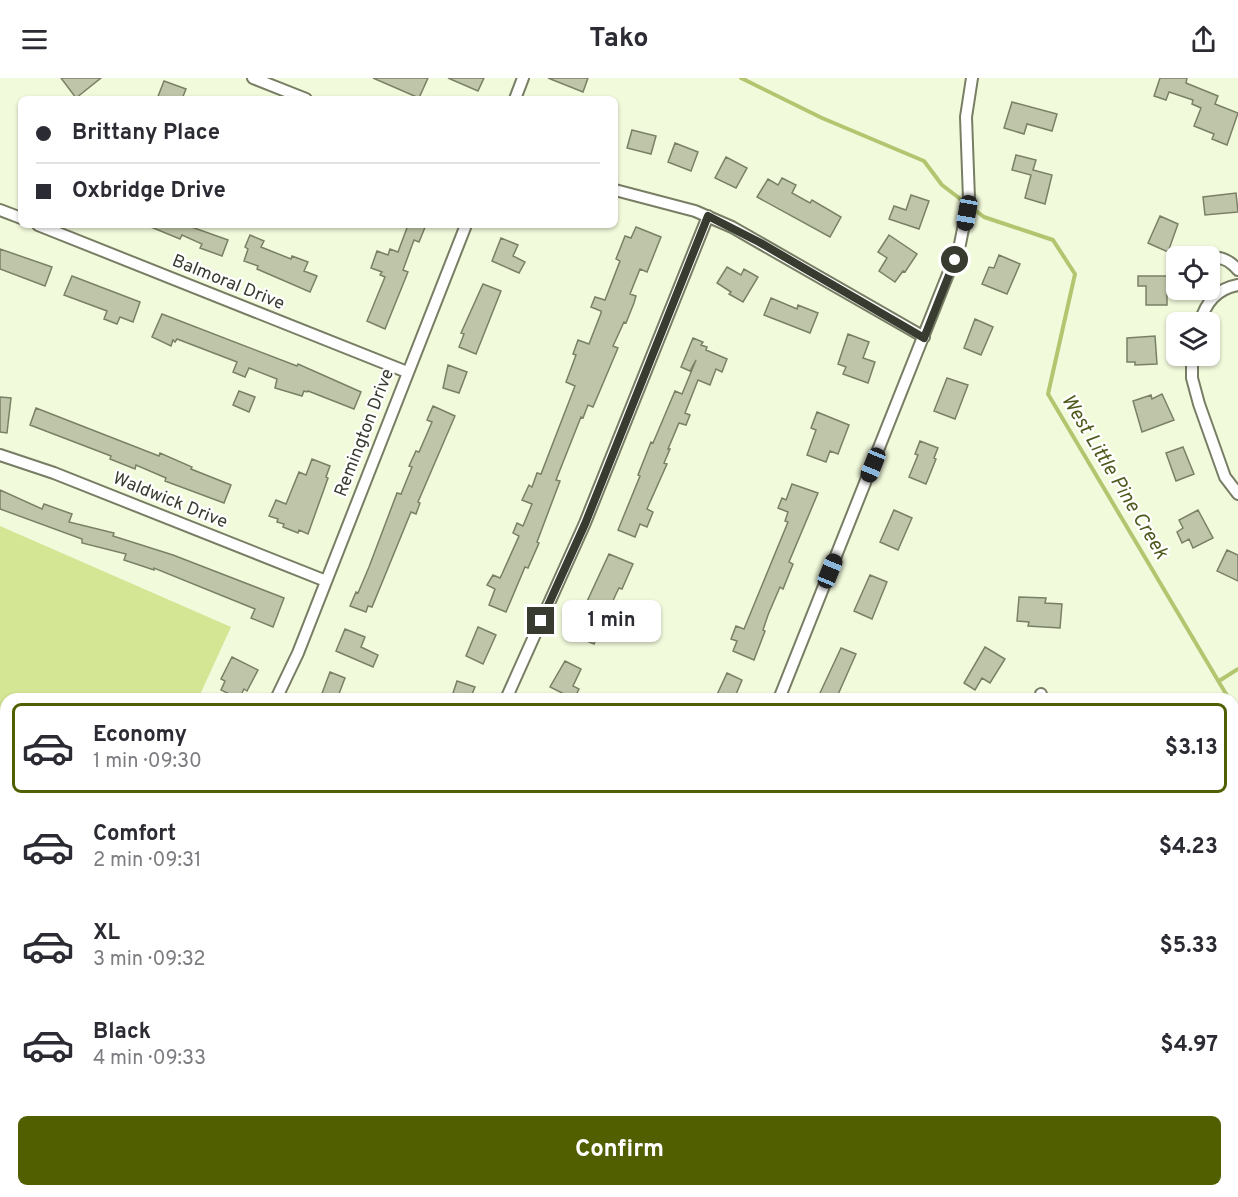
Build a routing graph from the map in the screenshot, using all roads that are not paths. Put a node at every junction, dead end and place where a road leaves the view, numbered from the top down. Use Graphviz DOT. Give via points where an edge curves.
graph roads {
  1 [pos="253,78"];
  2 [pos="523,78"];
  3 [pos="972,78"];
  4 [pos="298,96"];
  5 [pos="516,96"];
  6 [pos="618,191"];
  7 [pos="0,210"];
  8 [pos="708,216"];
  9 [pos="18,217"];
  10 [pos="46,228"];
  11 [pos="465,228"];
  12 [pos="1220,258"];
  13 [pos="1238,270"];
  14 [pos="1238,285"];
  15 [pos="1220,290"];
  16 [pos="924,338"];
  17 [pos="1192,366"];
  18 [pos="407,372"];
  19 [pos="0,455"];
  20 [pos="1238,494"];
  21 [pos="326,581"];
  22 [pos="279,693"];
  23 [pos="509,693"];
  24 [pos="781,693"];
  1 -- 4 [label="street"];
  2 -- 5 [label="street"];
  3 -- 16 [label="street" via="966,117 967,213 955,260"];
  6 -- 8 [label="street"];
  7 -- 9 [label="street"];
  8 -- 16 [label="street"];
  8 -- 23 [label="street" via="585,524"];
  10 -- 18 [label="street, Balmoral Drive"];
  11 -- 18 [label="street, Remington Drive"];
  12 -- 13 [label="street"];
  14 -- 15 [label="street"];
  16 -- 24 [label="street"];
  17 -- 20 [label="street" via="1199,404 1225,477"];
  18 -- 21 [label="street, Remington Drive"];
  19 -- 21 [label="street, Waldwick Drive"];
  21 -- 22 [label="street, Remington Drive"];
}
